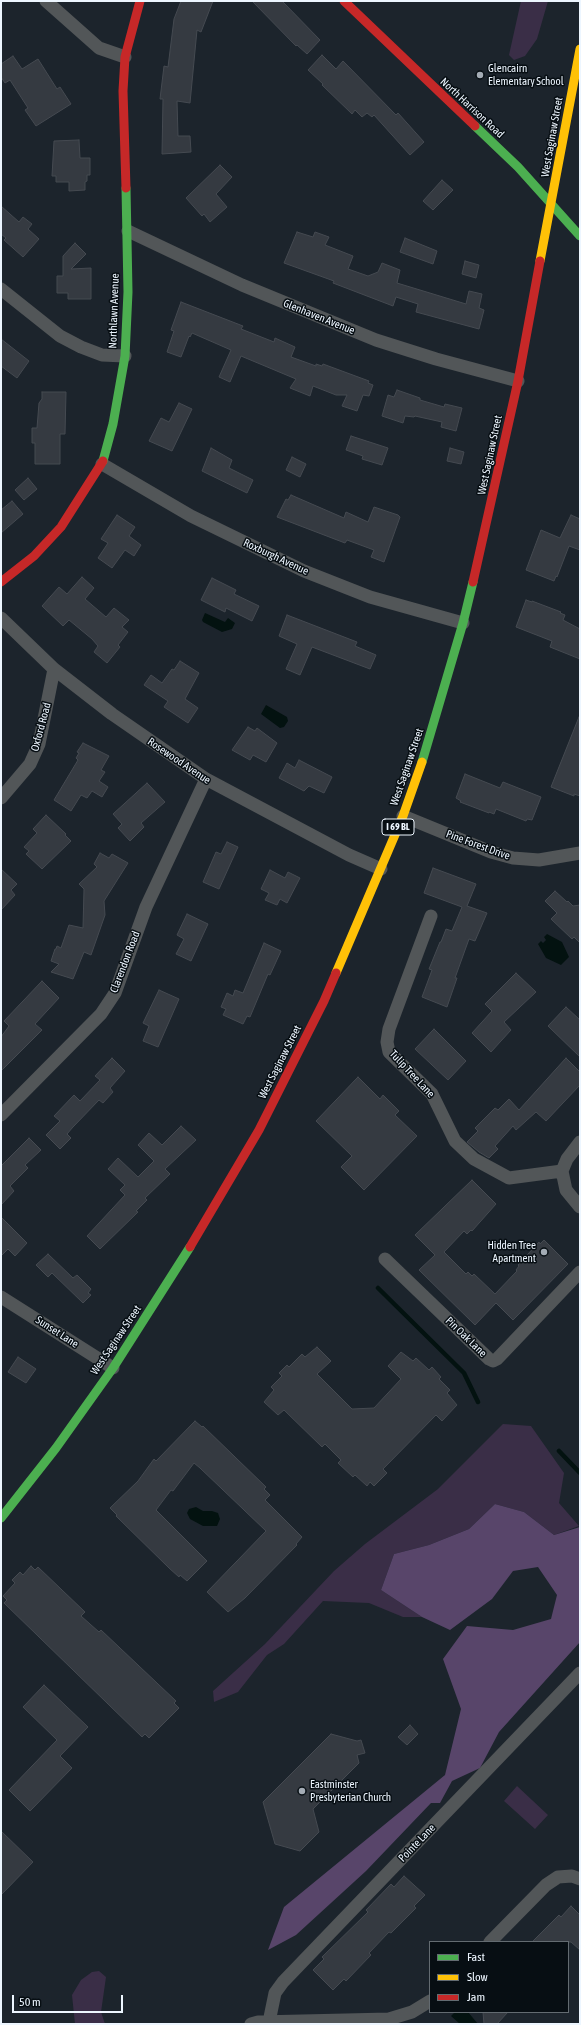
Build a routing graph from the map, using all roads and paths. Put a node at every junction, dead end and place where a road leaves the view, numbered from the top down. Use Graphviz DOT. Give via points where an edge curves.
graph roads {
  1 [pos="46,1"];
  2 [pos="140,1"];
  3 [pos="344,1"];
  4 [pos="580,49"];
  5 [pos="125,57"];
  6 [pos="552,205"];
  7 [pos="128,231"];
  8 [pos="580,236"];
  9 [pos="1,289"];
  10 [pos="125,356"];
  11 [pos="518,381"];
  12 [pos="102,464"];
  13 [pos="1,582"];
  14 [pos="1,618"];
  15 [pos="463,623"];
  16 [pos="54,669"];
  17 [pos="206,780"];
  18 [pos="1,798"];
  19 [pos="403,816"];
  20 [pos="580,853"];
  21 [pos="381,869"];
  22 [pos="431,916"];
  23 [pos="1,1115"];
  24 [pos="580,1142"];
  25 [pos="562,1171"];
  26 [pos="580,1207"];
  27 [pos="385,1259"];
  28 [pos="580,1272"];
  29 [pos="1,1297"];
  30 [pos="113,1368"];
  31 [pos="1,1518"];
  32 [pos="580,1673"];
  33 [pos="580,1879"];
  34 [pos="491,1941"];
  35 [pos="429,2002"];
  36 [pos="269,2022"];
  37 [pos="251,2024"];
  1 -- 5 [label="street" via="99,48"];
  2 -- 5 [label="main road, Northlawn Avenue"];
  3 -- 6 [label="main road, North Harrison Road" via="518,167"];
  4 -- 6 [label="main road, West Saginaw Street / I 69 BL"];
  5 -- 7 [label="main road, Northlawn Avenue" via="123,91"];
  6 -- 8 [label="main road, North Harrison Road"];
  6 -- 11 [label="main road, West Saginaw Street / I 69 BL"];
  7 -- 10 [label="main road, Northlawn Avenue"];
  7 -- 11 [label="street, Glenhaven Avenue" via="242,285 376,340"];
  9 -- 10 [label="street" via="54,332 81,347 102,354"];
  10 -- 12 [label="main road, Northlawn Avenue" via="113,424"];
  11 -- 15 [label="main road, West Saginaw Street / I 69 BL"];
  12 -- 13 [label="main road, Northlawn Avenue" via="61,527 34,556"];
  12 -- 15 [label="street, Roxburgh Avenue" via="191,516 304,571 370,596 435,617"];
  14 -- 16 [label="street, Rosewood Avenue"];
  15 -- 19 [label="main road, West Saginaw Street / I 69 BL" via="424,758"];
  16 -- 17 [label="street, Rosewood Avenue" via="112,714"];
  16 -- 18 [label="street, Oxford Road" via="39,744 30,764"];
  17 -- 21 [label="street, Rosewood Avenue" via="349,856"];
  17 -- 23 [label="street, Clarendon Road" via="146,907 115,993 101,1014"];
  19 -- 20 [label="street, Pine Forest Drive" via="491,852 513,858 539,860"];
  19 -- 21 [label="main road, West Saginaw Street / I 69 BL"];
  21 -- 30 [label="main road, West Saginaw Street / I 69 BL" via="324,1002 259,1130 182,1262"];
  22 -- 25 [label="street, Tulip Tree Lane" via="389,1029 389,1052 432,1094 455,1141 474,1159 509,1178"];
  24 -- 25 [label="street" via="567,1159"];
  25 -- 26 [label="street" via="566,1190"];
  27 -- 28 [label="street, Pin Oak Lane" via="493,1361"];
  29 -- 30 [label="street, Sunset Lane"];
  30 -- 31 [label="main road, West Saginaw Street / I 69 BL" via="56,1448"];
  32 -- 36 [label="street, Pointe Lane" via="283,1982 276,1993"];
  33 -- 34 [label="street" via="572,1876 558,1877 546,1885"];
  35 -- 36 [label="street" via="412,2012 389,2019"];
  36 -- 37 [label="street"];
}
